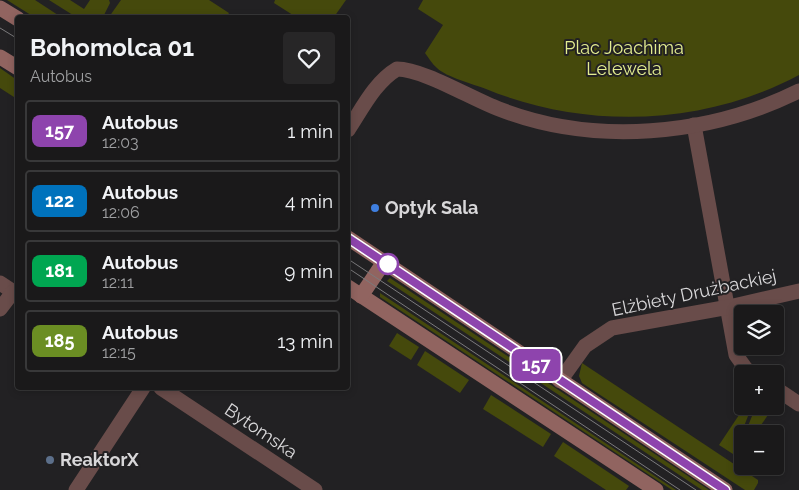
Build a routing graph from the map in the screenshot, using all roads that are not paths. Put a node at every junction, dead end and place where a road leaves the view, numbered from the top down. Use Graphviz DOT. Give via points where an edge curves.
graph roads {
  1 [pos="0,8"];
  2 [pos="15,18"];
  3 [pos="0,57"];
  4 [pos="15,66"];
  5 [pos="799,91"];
  6 [pos="694,125"];
  7 [pos="350,127"];
  8 [pos="350,239"];
  9 [pos="384,262"];
  10 [pos="0,283"];
  11 [pos="350,288"];
  12 [pos="799,291"];
  13 [pos="15,293"];
  14 [pos="361,296"];
  15 [pos="729,307"];
  16 [pos="0,309"];
  17 [pos="743,365"];
  18 [pos="560,381"];
  19 [pos="142,390"];
  20 [pos="164,390"];
  21 [pos="784,394"];
  22 [pos="799,404"];
  23 [pos="76,490"];
  24 [pos="315,490"];
  25 [pos="656,490"];
  26 [pos="725,490"];
  1 -- 2 [label="street"];
  3 -- 4 [label="street"];
  5 -- 6 [label="street" via="773,104"];
  6 -- 7 [label="street" via="642,132 592,130 535,122 405,69 397,69 387,75"];
  6 -- 15 [label="street"];
  8 -- 9 [label="street"];
  9 -- 14 [label="street"];
  9 -- 18 [label="street"];
  10 -- 13 [label="street"];
  11 -- 14 [label="street"];
  12 -- 15 [label="street, Elżbiety Drużbackiej"];
  13 -- 16 [label="street"];
  14 -- 25 [label="street"];
  15 -- 17 [label="street" via="736,355"];
  15 -- 18 [label="street, Elżbiety Drużbackiej" via="612,328 585,346"];
  18 -- 26 [label="street"];
  19 -- 23 [label="street"];
  20 -- 24 [label="street, Bytomska"];
  21 -- 22 [label="street"];
}
